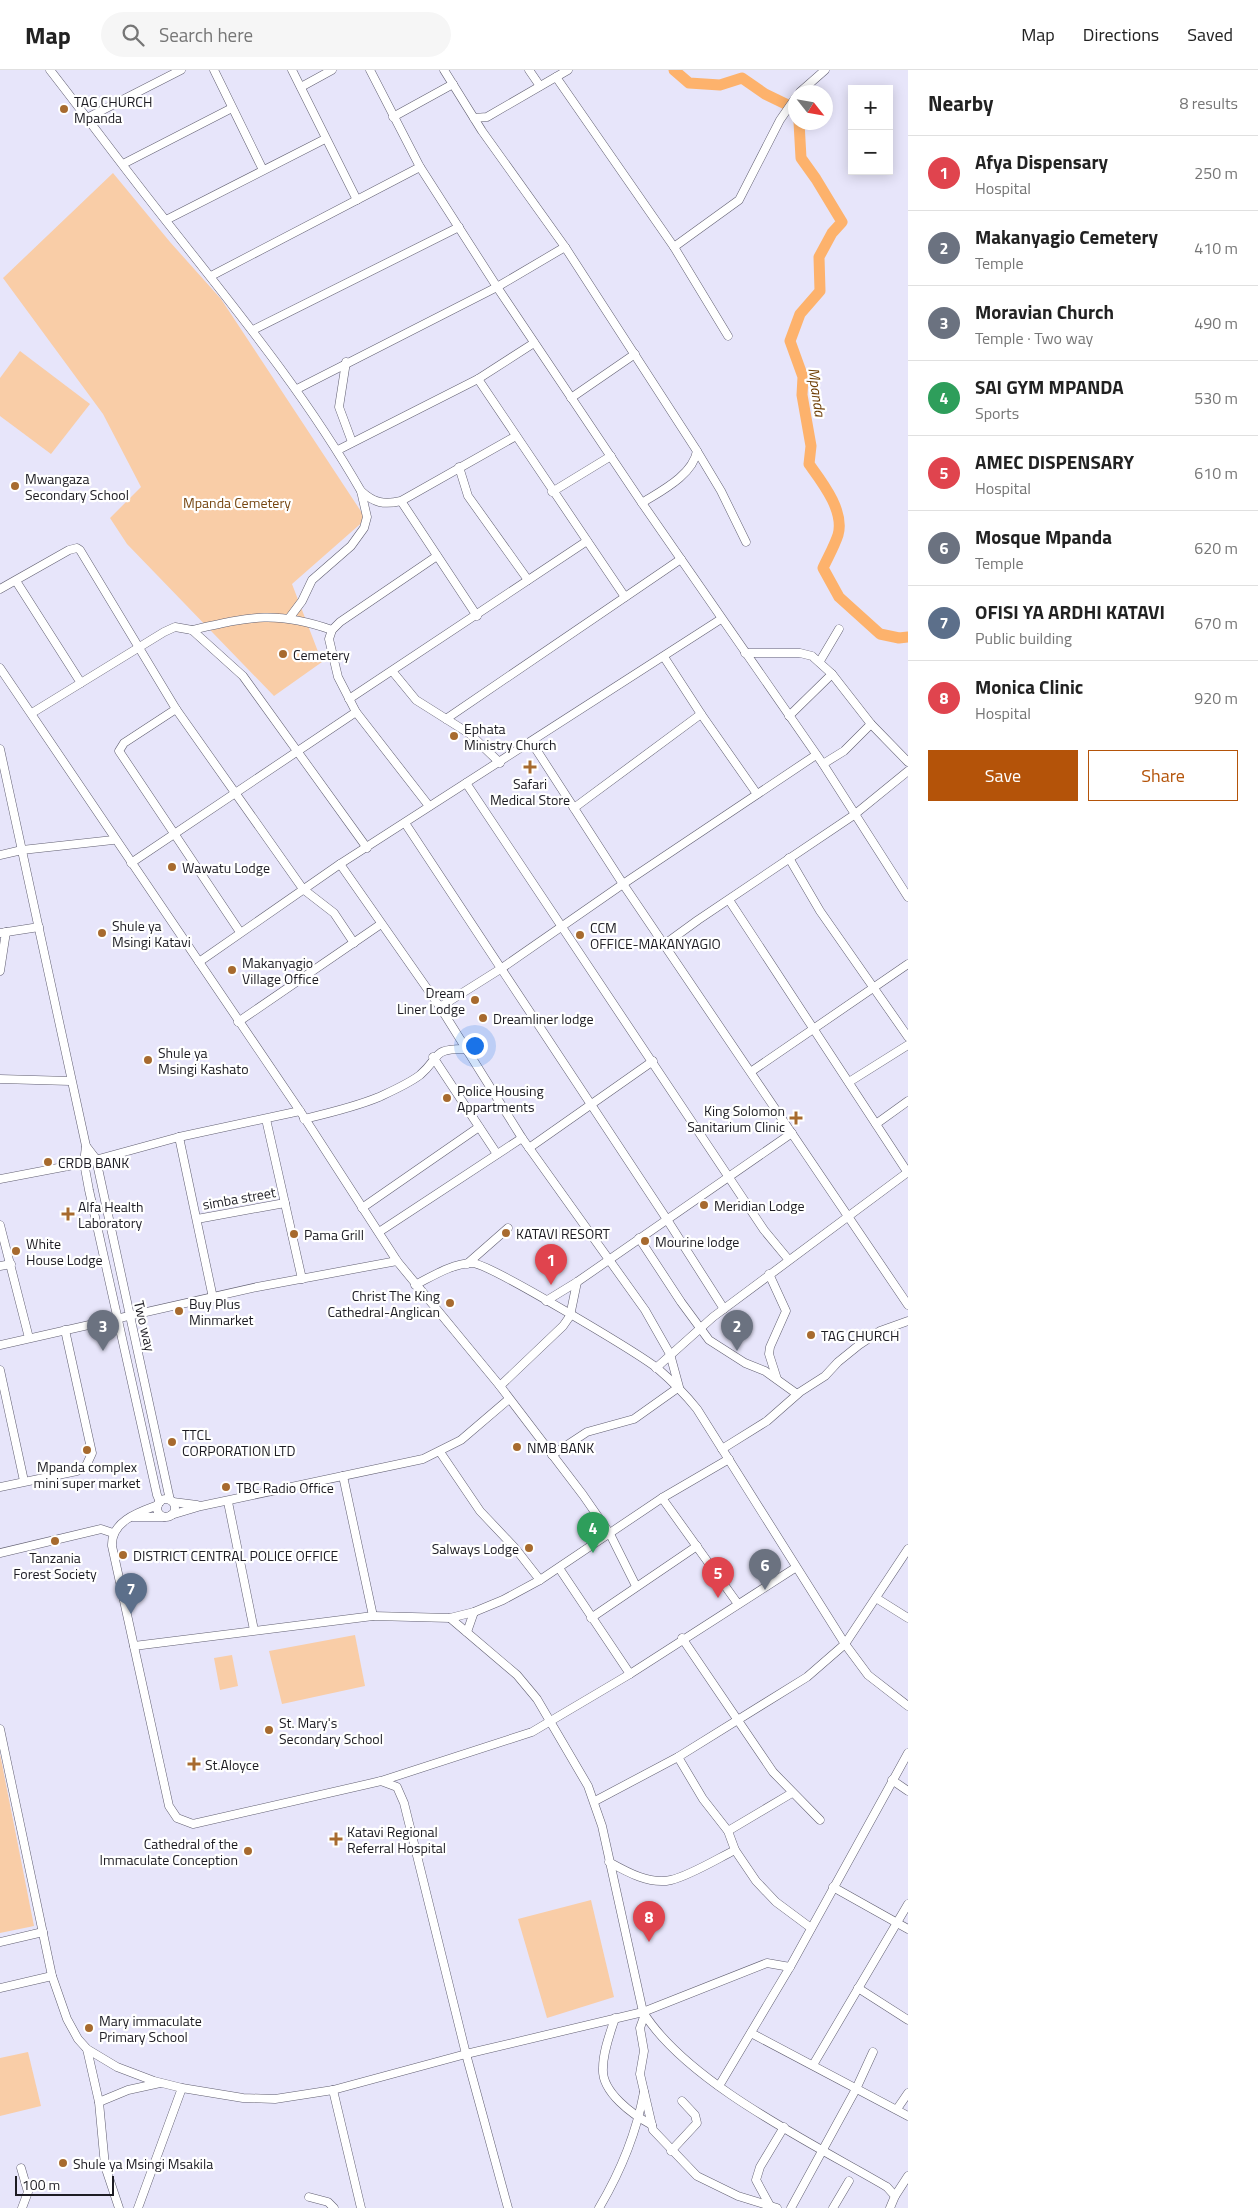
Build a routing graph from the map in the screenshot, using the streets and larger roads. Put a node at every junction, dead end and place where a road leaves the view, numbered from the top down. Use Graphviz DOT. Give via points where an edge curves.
graph roads {
  1 [pos="50,70"];
  2 [pos="181,70"];
  3 [pos="214,70"];
  4 [pos="292,70"];
  5 [pos="332,70"];
  6 [pos="370,70"];
  7 [pos="444,70"];
  8 [pos="529,70"];
  9 [pos="568,70"];
  10 [pos="825,70"];
  11 [pos="556,77"];
  12 [pos="453,84"];
  13 [pos="808,85"];
  14 [pos="540,86"];
  15 [pos="301,87"];
  16 [pos="232,108"];
  17 [pos="788,108"];
  18 [pos="393,117"];
  19 [pos="487,117"];
  20 [pos="87,118"];
  21 [pos="474,118"];
  22 [pos="482,131"];
  23 [pos="325,139"];
  24 [pos="123,164"];
  25 [pos="420,167"];
  26 [pos="264,170"];
  27 [pos="357,200"];
  28 [pos="166,220"];
  29 [pos="459,227"];
  30 [pos="674,246"];
  31 [pos="565,247"];
  32 [pos="211,276"];
  33 [pos="497,287"];
  34 [pos="253,330"];
  35 [pos="728,336"];
  36 [pos="534,343"];
  37 [pos="636,354"];
  38 [pos="346,362"];
  39 [pos="478,379"];
  40 [pos="297,389"];
  41 [pos="571,398"];
  42 [pos="516,436"];
  43 [pos="352,442"];
  44 [pos="338,450"];
  45 [pos="697,451"];
  46 [pos="611,456"];
  47 [pos="693,465"];
  48 [pos="460,467"];
  49 [pos="708,467"];
  50 [pos="361,491"];
  51 [pos="552,492"];
  52 [pos="401,501"];
  53 [pos="642,504"];
  54 [pos="587,541"];
  55 [pos="746,542"];
  56 [pos="438,556"];
  57 [pos="681,559"];
  58 [pos="528,580"];
  59 [pos="16,581"];
  60 [pos="0,589"];
  61 [pos="625,597"];
  62 [pos="477,616"];
  63 [pos="290,617"];
  64 [pos="721,619"];
  65 [pos="838,629"];
  66 [pos="192,630"];
  67 [pos="332,630"];
  68 [pos="138,648"];
  69 [pos="745,654"];
  70 [pos="664,657"];
  71 [pos="820,661"];
  72 [pos="0,668"];
  73 [pos="393,672"];
  74 [pos="832,674"];
  75 [pos="81,683"];
  76 [pos="350,699"];
  77 [pos="176,709"];
  78 [pos="356,712"];
  79 [pos="32,713"];
  80 [pos="701,714"];
  81 [pos="789,716"];
  82 [pos="446,719"];
  83 [pos="871,724"];
  84 [pos="532,743"];
  85 [pos="0,749"];
  86 [pos="296,752"];
  87 [pos="816,755"];
  88 [pos="908,762"];
  89 [pos="500,763"];
  90 [pos="823,764"];
  91 [pos="908,771"];
  92 [pos="466,783"];
  93 [pos="236,793"];
  94 [pos="757,794"];
  95 [pos="429,806"];
  96 [pos="574,808"];
  97 [pos="854,815"];
  98 [pos="405,823"];
  99 [pos="174,834"];
  100 [pos="112,840"];
  101 [pos="367,848"];
  102 [pos="22,850"];
  103 [pos="0,855"];
  104 [pos="789,858"];
  105 [pos="132,863"];
  106 [pos="340,864"];
  107 [pos="623,884"];
  108 [pos="303,889"];
  109 [pos="908,897"];
  110 [pos="729,900"];
  111 [pos="381,924"];
  112 [pos="39,927"];
  113 [pos="561,927"];
  114 [pos="3,932"];
  115 [pos="240,932"];
  116 [pos="354,943"];
  117 [pos="665,944"];
  118 [pos="199,962"];
  119 [pos="908,964"];
  120 [pos="502,968"];
  121 [pos="0,971"];
  122 [pos="873,987"];
  123 [pos="440,1007"];
  124 [pos="238,1022"];
  125 [pos="814,1029"];
  126 [pos="908,1037"];
  127 [pos="908,1045"];
  128 [pos="467,1049"];
  129 [pos="434,1057"];
  130 [pos="653,1061"];
  131 [pos="752,1071"];
  132 [pos="0,1079"];
  133 [pos="70,1081"];
  134 [pos="849,1082"];
  135 [pos="908,1101"];
  136 [pos="592,1106"];
  137 [pos="300,1111"];
  138 [pos="266,1119"];
  139 [pos="304,1119"];
  140 [pos="876,1124"];
  141 [pos="479,1127"];
  142 [pos="792,1133"];
  143 [pos="179,1137"];
  144 [pos="522,1138"];
  145 [pos="86,1146"];
  146 [pos="530,1148"];
  147 [pos="497,1154"];
  148 [pos="96,1159"];
  149 [pos="84,1163"];
  150 [pos="908,1172"];
  151 [pos="729,1176"];
  152 [pos="0,1179"];
  153 [pos="285,1203"];
  154 [pos="362,1208"];
  155 [pos="848,1216"];
  156 [pos="666,1218"];
  157 [pos="197,1219"];
  158 [pos="0,1225"];
  159 [pos="508,1228"];
  160 [pos="379,1232"];
  161 [pos="639,1238"];
  162 [pos="608,1258"];
  163 [pos="788,1259"];
  164 [pos="397,1261"];
  165 [pos="11,1264"];
  166 [pos="467,1264"];
  167 [pos="0,1266"];
  168 [pos="769,1274"];
  169 [pos="302,1279"];
  170 [pos="577,1282"];
  171 [pos="415,1285"];
  172 [pos="213,1298"];
  173 [pos="546,1300"];
  174 [pos="908,1305"];
  175 [pos="724,1309"];
  176 [pos="130,1315"];
  177 [pos="570,1316"];
  178 [pos="117,1318"];
  179 [pos="908,1321"];
  180 [pos="699,1328"];
  181 [pos="65,1330"];
  182 [pos="29,1338"];
  183 [pos="0,1344"];
  184 [pos="670,1354"];
  185 [pos="656,1368"];
  186 [pos="0,1370"];
  187 [pos="777,1379"];
  188 [pos="500,1386"];
  189 [pos="679,1388"];
  190 [pos="797,1394"];
  191 [pos="509,1399"];
  192 [pos="722,1449"];
  193 [pos="440,1452"];
  194 [pos="552,1455"];
  195 [pos="729,1459"];
  196 [pos="343,1476"];
  197 [pos="24,1481"];
  198 [pos="154,1485"];
  199 [pos="0,1487"];
  200 [pos="662,1498"];
  201 [pos="172,1501"];
  202 [pos="228,1502"];
  203 [pos="159,1504"];
  204 [pos="201,1506"];
  205 [pos="146,1509"];
  206 [pos="169,1516"];
  207 [pos="129,1517"];
  208 [pos="113,1533"];
  209 [pos="610,1534"];
  210 [pos="697,1546"];
  211 [pos="908,1549"];
  212 [pos="0,1553"];
  213 [pos="559,1568"];
  214 [pos="795,1568"];
  215 [pos="540,1580"];
  216 [pos="636,1586"];
  217 [pos="876,1598"];
  218 [pos="738,1604"];
  219 [pos="474,1612"];
  220 [pos="373,1616"];
  221 [pos="450,1618"];
  222 [pos="591,1618"];
  223 [pos="908,1618"];
  224 [pos="254,1630"];
  225 [pos="467,1632"];
  226 [pos="682,1638"];
  227 [pos="845,1644"];
  228 [pos="134,1646"];
  229 [pos="630,1674"];
  230 [pos="908,1706"];
  231 [pos="739,1720"];
  232 [pos="552,1721"];
  233 [pos="0,1729"];
  234 [pos="908,1753"];
  235 [pos="678,1757"];
  236 [pos="406,1774"];
  237 [pos="892,1780"];
  238 [pos="381,1781"];
  239 [pos="908,1791"];
  240 [pos="401,1793"];
  241 [pos="792,1793"];
  242 [pos="595,1801"];
  243 [pos="820,1820"];
  244 [pos="728,1831"];
  245 [pos="735,1850"];
  246 [pos="609,1862"];
  247 [pos="833,1887"];
  248 [pos="908,1904"];
  249 [pos="897,1923"];
  250 [pos="811,1928"];
  251 [pos="908,1929"];
  252 [pos="43,1932"];
  253 [pos="0,1942"];
  254 [pos="790,1967"];
  255 [pos="52,1976"];
  256 [pos="0,1988"];
  257 [pos="858,1988"];
  258 [pos="644,2013"];
  259 [pos="615,2018"];
  260 [pos="908,2020"];
  261 [pos="751,2033"];
  262 [pos="88,2049"];
  263 [pos="873,2052"];
  264 [pos="466,2054"];
  265 [pos="813,2064"];
  266 [pos="162,2083"];
  267 [pos="719,2086"];
  268 [pos="182,2088"];
  269 [pos="856,2089"];
  270 [pos="333,2090"];
  271 [pos="644,2090"];
  272 [pos="908,2092"];
  273 [pos="682,2101"];
  274 [pos="98,2102"];
  275 [pos="897,2110"];
  276 [pos="908,2116"];
  277 [pos="639,2118"];
  278 [pos="652,2125"];
  279 [pos="784,2128"];
  280 [pos="823,2150"];
  281 [pos="671,2151"];
  282 [pos="21,2168"];
  283 [pos="908,2176"];
  284 [pos="849,2181"];
  285 [pos="895,2196"];
  286 [pos="309,2197"];
  287 [pos="746,2199"];
  288 [pos="768,2204"];
  289 [pos="22,2208"];
  290 [pos="119,2208"];
  291 [pos="138,2208"];
  292 [pos="334,2208"];
  293 [pos="361,2208"];
  294 [pos="508,2208"];
  295 [pos="599,2208"];
  296 [pos="743,2208"];
  297 [pos="776,2208"];
  298 [pos="791,2208"];
  299 [pos="833,2208"];
  300 [pos="890,2208"];
  1 -- 20 [label="street"];
  2 -- 20 [label="street"];
  3 -- 16 [label="street"];
  4 -- 15 [label="street"];
  5 -- 15 [label="street"];
  6 -- 18 [label="street"];
  7 -- 12 [label="street"];
  8 -- 14 [label="street"];
  9 -- 11 [label="street"];
  10 -- 13 [label="street"];
  11 -- 14 [label="street"];
  11 -- 30 [label="street"];
  12 -- 18 [label="street"];
  12 -- 21 [label="street"];
  14 -- 19 [label="street"];
  15 -- 23 [label="street"];
  16 -- 24 [label="street"];
  16 -- 26 [label="street"];
  17 -- 30 [label="street" via="740,200"];
  18 -- 25 [label="street"];
  19 -- 21 [label="street"];
  19 -- 22 [label="street"];
  20 -- 24 [label="street"];
  21 -- 22 [label="street"];
  22 -- 31 [label="street"];
  23 -- 26 [label="street"];
  23 -- 27 [label="street"];
  24 -- 28 [label="street"];
  25 -- 27 [label="street"];
  25 -- 29 [label="street"];
  26 -- 28 [label="street"];
  27 -- 32 [label="street"];
  28 -- 32 [label="street"];
  29 -- 33 [label="street"];
  29 -- 34 [label="street"];
  30 -- 35 [label="street"];
  31 -- 33 [label="street"];
  31 -- 37 [label="street"];
  32 -- 34 [label="street"];
  33 -- 36 [label="street"];
  33 -- 38 [label="street"];
  34 -- 40 [label="street"];
  36 -- 39 [label="street"];
  36 -- 41 [label="street"];
  37 -- 41 [label="street"];
  37 -- 45 [label="street"];
  38 -- 40 [label="street"];
  38 -- 43 [label="street" via="339,408"];
  39 -- 42 [label="street"];
  39 -- 43 [label="street"];
  40 -- 44 [label="street"];
  41 -- 46 [label="street"];
  42 -- 48 [label="street"];
  42 -- 51 [label="street"];
  43 -- 44 [label="street"];
  44 -- 50 [label="street"];
  45 -- 47 [label="street"];
  45 -- 49 [label="street"];
  46 -- 51 [label="street"];
  46 -- 53 [label="street"];
  47 -- 49 [label="street"];
  47 -- 53 [label="street"];
  48 -- 52 [label="street"];
  48 -- 58 [label="street" via="468,496"];
  49 -- 55 [label="street"];
  50 -- 52 [label="street" via="379,503"];
  50 -- 63 [label="street" via="367,517 364,528 351,546 312,580"];
  51 -- 54 [label="street"];
  52 -- 56 [label="street"];
  53 -- 57 [label="street"];
  54 -- 58 [label="street"];
  54 -- 61 [label="street"];
  56 -- 62 [label="street"];
  56 -- 67 [label="street"];
  57 -- 61 [label="street"];
  57 -- 64 [label="street"];
  58 -- 62 [label="street"];
  59 -- 60 [label="street"];
  59 -- 68 [label="street" via="77,548"];
  59 -- 75 [label="street"];
  61 -- 82 [label="street"];
  62 -- 73 [label="street"];
  63 -- 66 [label="street" via="246,618"];
  63 -- 67 [label="street"];
  64 -- 69 [label="street"];
  64 -- 70 [label="street"];
  65 -- 71 [label="street"];
  66 -- 68 [label="street" via="175,627"];
  66 -- 86 [label="street" via="243,676"];
  67 -- 76 [label="street" via="328,639 332,655 338,677"];
  68 -- 75 [label="street"];
  68 -- 77 [label="street"];
  69 -- 71 [label="street" via="800,653"];
  69 -- 81 [label="street"];
  70 -- 80 [label="street"];
  70 -- 84 [label="street"];
  71 -- 74 [label="street"];
  72 -- 79 [label="street"];
  73 -- 76 [label="street"];
  73 -- 82 [label="street" via="416,700"];
  74 -- 81 [label="street"];
  74 -- 83 [label="street"];
  75 -- 79 [label="street"];
  76 -- 78 [label="street"];
  77 -- 93 [label="street"];
  77 -- 99 [label="street" via="124,743 120,750"];
  78 -- 86 [label="street"];
  78 -- 95 [label="street"];
  79 -- 105 [label="street"];
  80 -- 94 [label="street"];
  80 -- 96 [label="street"];
  81 -- 87 [label="street"];
  82 -- 89 [label="street" via="481,742"];
  83 -- 88 [label="street"];
  83 -- 90 [label="street" via="844,751"];
  84 -- 89 [label="street"];
  84 -- 96 [label="street"];
  85 -- 102 [label="street"];
  86 -- 93 [label="street"];
  86 -- 101 [label="street"];
  87 -- 90 [label="street"];
  87 -- 94 [label="street"];
  89 -- 92 [label="street"];
  90 -- 97 [label="street"];
  91 -- 97 [label="street"];
  92 -- 95 [label="street"];
  92 -- 113 [label="street"];
  93 -- 99 [label="street"];
  93 -- 108 [label="street"];
  94 -- 107 [label="street"];
  95 -- 98 [label="street"];
  96 -- 107 [label="street"];
  97 -- 104 [label="street"];
  97 -- 109 [label="street"];
  98 -- 101 [label="street"];
  98 -- 120 [label="street"];
  99 -- 105 [label="street"];
  99 -- 115 [label="street"];
  100 -- 102 [label="street"];
  101 -- 106 [label="street"];
  102 -- 103 [label="street"];
  102 -- 112 [label="street"];
  104 -- 110 [label="street"];
  104 -- 122 [label="street" via="820,911"];
  105 -- 118 [label="street"];
  106 -- 108 [label="street"];
  106 -- 111 [label="street"];
  107 -- 113 [label="street"];
  107 -- 117 [label="street"];
  108 -- 115 [label="street"];
  108 -- 116 [label="street" via="334,913"];
  110 -- 117 [label="street"];
  110 -- 125 [label="street"];
  111 -- 116 [label="street"];
  111 -- 123 [label="street"];
  112 -- 114 [label="street"];
  112 -- 133 [label="street"];
  113 -- 120 [label="street"];
  113 -- 130 [label="street"];
  114 -- 121 [label="street"];
  115 -- 118 [label="street"];
  116 -- 124 [label="street"];
  117 -- 131 [label="street"];
  118 -- 124 [label="street"];
  119 -- 122 [label="street"];
  120 -- 123 [label="street"];
  120 -- 136 [label="street"];
  122 -- 125 [label="street"];
  122 -- 126 [label="street"];
  123 -- 128 [label="street"];
  124 -- 137 [label="street"];
  125 -- 131 [label="street"];
  125 -- 134 [label="street"];
  127 -- 134 [label="street"];
  128 -- 129 [label="street" via="448,1049"];
  128 -- 144 [label="street"];
  129 -- 139 [label="street" via="418,1076 378,1098"];
  129 -- 141 [label="street"];
  130 -- 136 [label="street"];
  130 -- 151 [label="street"];
  131 -- 142 [label="street"];
  132 -- 133 [label="street"];
  133 -- 145 [label="street"];
  134 -- 140 [label="street"];
  135 -- 140 [label="street"];
  136 -- 146 [label="street"];
  136 -- 156 [label="street"];
  137 -- 138 [label="street"];
  137 -- 139 [label="street"];
  138 -- 143 [label="street"];
  138 -- 153 [label="street, simba street"];
  139 -- 154 [label="street"];
  140 -- 150 [label="street"];
  141 -- 147 [label="street"];
  141 -- 154 [label="street"];
  142 -- 151 [label="street"];
  142 -- 155 [label="street"];
  143 -- 148 [label="street"];
  143 -- 157 [label="street"];
  144 -- 146 [label="street"];
  144 -- 147 [label="street"];
  145 -- 148 [label="street"];
  145 -- 149 [label="street"];
  146 -- 162 [label="street"];
  147 -- 160 [label="street"];
  148 -- 149 [label="street"];
  148 -- 176 [label="street, Two way"];
  149 -- 152 [label="street"];
  149 -- 178 [label="street"];
  150 -- 155 [label="street"];
  151 -- 156 [label="street"];
  151 -- 163 [label="street" via="764,1230"];
  153 -- 157 [label="street, simba street"];
  153 -- 169 [label="street, simba street"];
  154 -- 160 [label="street"];
  155 -- 163 [label="street"];
  155 -- 174 [label="street"];
  156 -- 161 [label="street"];
  156 -- 175 [label="street"];
  157 -- 172 [label="street"];
  158 -- 165 [label="street"];
  159 -- 166 [label="street"];
  160 -- 164 [label="street"];
  161 -- 162 [label="street"];
  161 -- 180 [label="street"];
  162 -- 170 [label="street"];
  162 -- 184 [label="street" via="645,1310"];
  163 -- 168 [label="street"];
  164 -- 169 [label="street"];
  164 -- 171 [label="street"];
  165 -- 167 [label="street"];
  165 -- 182 [label="street"];
  166 -- 171 [label="street" via="450,1267"];
  166 -- 173 [label="street" via="492,1270"];
  168 -- 175 [label="street"];
  168 -- 187 [label="street" via="786,1311 769,1354"];
  169 -- 172 [label="street"];
  170 -- 173 [label="street"];
  170 -- 177 [label="street"];
  171 -- 188 [label="street"];
  172 -- 176 [label="street"];
  173 -- 177 [label="street"];
  175 -- 180 [label="street"];
  176 -- 178 [label="street"];
  176 -- 201 [label="street, Two way"];
  177 -- 185 [label="street"];
  177 -- 188 [label="street" via="554,1336"];
  178 -- 181 [label="street"];
  178 -- 198 [label="street"];
  179 -- 190 [label="street" via="880,1331 838,1362 825,1376"];
  180 -- 184 [label="street"];
  180 -- 187 [label="street" via="717,1346"];
  181 -- 182 [label="street"];
  181 -- 197 [label="street" via="92,1453 86,1466 77,1471"];
  182 -- 183 [label="street"];
  184 -- 185 [label="street"];
  184 -- 189 [label="street"];
  185 -- 189 [label="street"];
  186 -- 197 [label="street"];
  187 -- 190 [label="street"];
  188 -- 191 [label="street"];
  189 -- 192 [label="street" via="697,1409"];
  189 -- 194 [label="street" via="634,1419 587,1432"];
  190 -- 192 [label="street" via="767,1421"];
  191 -- 193 [label="street" via="468,1434"];
  191 -- 194 [label="street"];
  192 -- 195 [label="street"];
  193 -- 196 [label="street" via="410,1462"];
  193 -- 215 [label="street" via="480,1512"];
  194 -- 209 [label="street"];
  195 -- 200 [label="street"];
  195 -- 214 [label="street"];
  196 -- 202 [label="street"];
  196 -- 220 [label="street"];
  197 -- 199 [label="street"];
  198 -- 203 [label="street"];
  198 -- 205 [label="street" via="154,1495"];
  200 -- 209 [label="street"];
  200 -- 210 [label="street"];
  201 -- 203 [label="street" via="165,1499"];
  201 -- 204 [label="street"];
  201 -- 206 [label="street" via="175,1511"];
  202 -- 204 [label="street"];
  202 -- 224 [label="street"];
  203 -- 205 [label="street"];
  203 -- 206 [label="street" via="159,1513"];
  204 -- 206 [label="street"];
  205 -- 207 [label="street"];
  206 -- 207 [label="street"];
  207 -- 208 [label="street"];
  208 -- 212 [label="street" via="101,1529"];
  208 -- 228 [label="street" via="112,1546"];
  209 -- 213 [label="street"];
  209 -- 216 [label="street"];
  210 -- 216 [label="street"];
  210 -- 218 [label="street"];
  211 -- 217 [label="street"];
  213 -- 215 [label="street"];
  213 -- 222 [label="street"];
  214 -- 218 [label="street"];
  214 -- 227 [label="street"];
  215 -- 219 [label="street"];
  216 -- 222 [label="street"];
  217 -- 223 [label="street"];
  217 -- 227 [label="street"];
  218 -- 226 [label="street"];
  219 -- 221 [label="street"];
  219 -- 225 [label="street"];
  220 -- 221 [label="street"];
  220 -- 224 [label="street"];
  221 -- 225 [label="street"];
  222 -- 229 [label="street"];
  224 -- 228 [label="street"];
  225 -- 232 [label="street" via="517,1676"];
  226 -- 229 [label="street"];
  226 -- 231 [label="street"];
  227 -- 230 [label="street" via="868,1676"];
  227 -- 231 [label="street" via="807,1677"];
  228 -- 238 [label="street" via="170,1806 177,1818 193,1824 213,1821"];
  229 -- 232 [label="street"];
  231 -- 235 [label="street"];
  231 -- 241 [label="street" via="772,1772"];
  232 -- 236 [label="street" via="499,1744"];
  232 -- 242 [label="street"];
  233 -- 252 [label="street"];
  234 -- 237 [label="street"];
  235 -- 242 [label="street"];
  235 -- 244 [label="street" via="703,1799"];
  236 -- 238 [label="street"];
  236 -- 240 [label="street"];
  237 -- 239 [label="street"];
  237 -- 247 [label="street"];
  238 -- 240 [label="street" via="393,1784"];
  240 -- 264 [label="street"];
  241 -- 243 [label="street"];
  241 -- 244 [label="street"];
  242 -- 246 [label="street"];
  244 -- 245 [label="street"];
  245 -- 246 [label="street" via="671,1880 653,1880 630,1874"];
  245 -- 250 [label="street" via="756,1881 776,1902"];
  246 -- 258 [label="street"];
  247 -- 249 [label="street"];
  247 -- 250 [label="street"];
  248 -- 249 [label="street"];
  249 -- 251 [label="street"];
  249 -- 257 [label="street"];
  250 -- 254 [label="street"];
  252 -- 253 [label="street"];
  252 -- 255 [label="street"];
  254 -- 258 [label="street" via="776,1963 755,1966 724,1982"];
  254 -- 261 [label="street"];
  255 -- 256 [label="street"];
  255 -- 262 [label="street" via="67,2019"];
  257 -- 260 [label="street"];
  257 -- 265 [label="street"];
  258 -- 259 [label="street"];
  258 -- 267 [label="street" via="662,2038"];
  258 -- 271 [label="street" via="640,2028 644,2051 640,2074"];
  259 -- 264 [label="street"];
  259 -- 277 [label="street" via="602,2069 605,2080 624,2106"];
  261 -- 265 [label="street"];
  261 -- 267 [label="street"];
  262 -- 266 [label="street" via="117,2067"];
  262 -- 274 [label="street"];
  263 -- 269 [label="street"];
  264 -- 270 [label="street"];
  264 -- 294 [label="street"];
  265 -- 269 [label="street"];
  266 -- 268 [label="street"];
  266 -- 274 [label="street" via="128,2090"];
  267 -- 279 [label="street"];
  268 -- 270 [label="street" via="243,2098 275,2099"];
  268 -- 291 [label="street"];
  269 -- 275 [label="street"];
  269 -- 280 [label="street"];
  270 -- 293 [label="street"];
  271 -- 277 [label="street"];
  271 -- 278 [label="street"];
  272 -- 275 [label="street"];
  273 -- 281 [label="street" via="695,2115 697,2123"];
  274 -- 290 [label="street" via="105,2166"];
  275 -- 276 [label="street"];
  277 -- 278 [label="street"];
  277 -- 295 [label="street" via="618,2175"];
  278 -- 281 [label="street"];
  279 -- 280 [label="street"];
  279 -- 288 [label="street" via="760,2167 756,2180"];
  280 -- 285 [label="street" via="887,2187"];
  280 -- 298 [label="street"];
  281 -- 287 [label="street" via="697,2176"];
  282 -- 289 [label="street" via="28,2192"];
  283 -- 285 [label="street"];
  284 -- 299 [label="street"];
  285 -- 300 [label="street"];
  286 -- 292 [label="street" via="328,2202"];
  287 -- 288 [label="street"];
  287 -- 296 [label="street"];
  288 -- 297 [label="street"];
}
